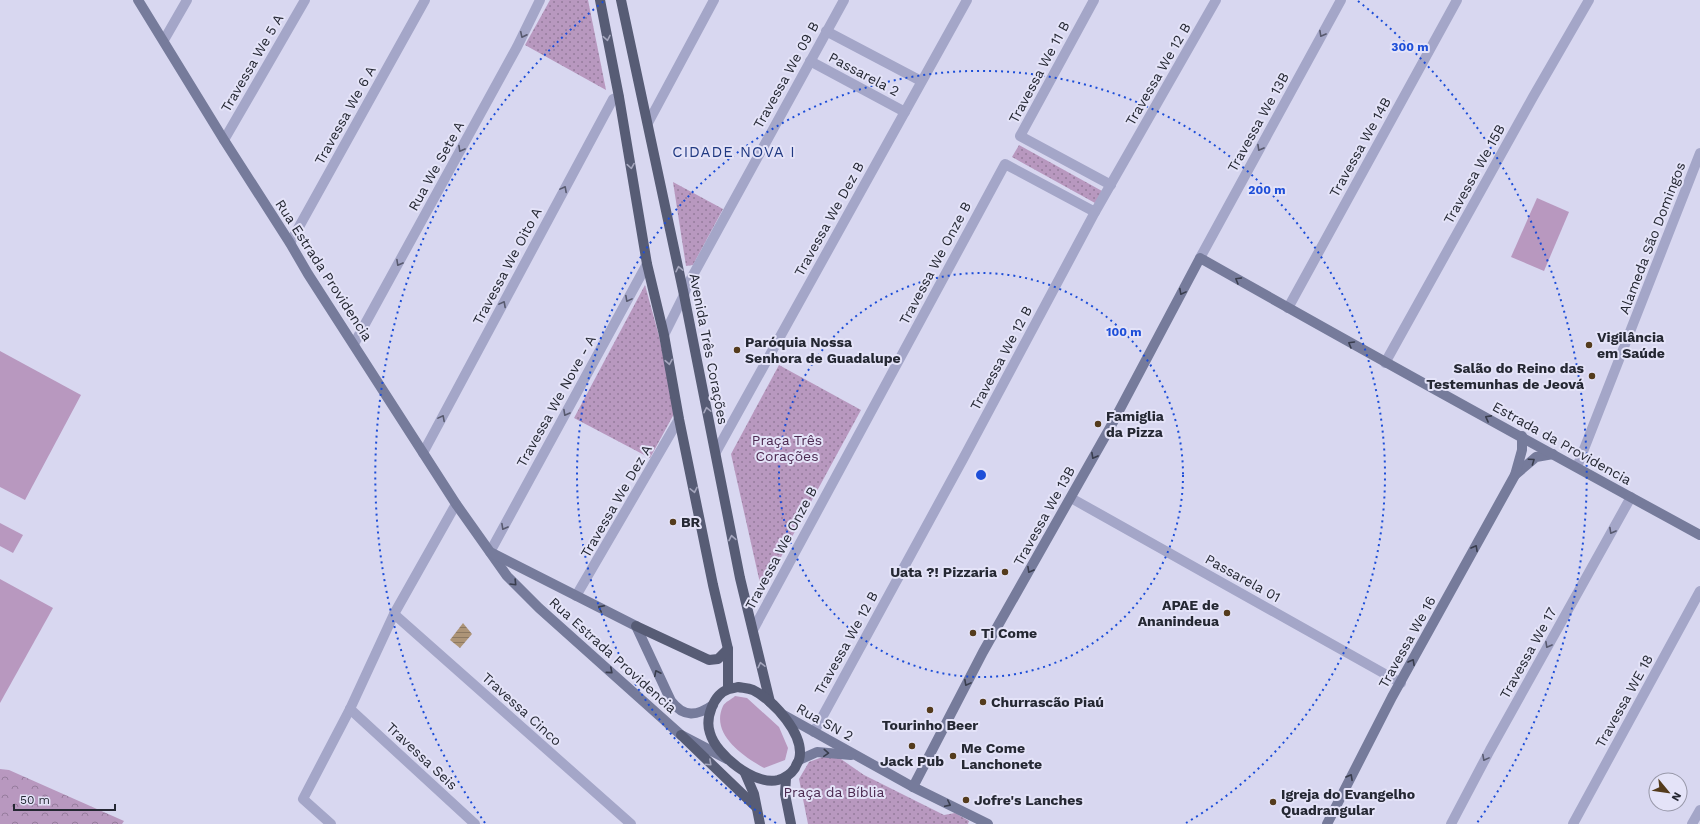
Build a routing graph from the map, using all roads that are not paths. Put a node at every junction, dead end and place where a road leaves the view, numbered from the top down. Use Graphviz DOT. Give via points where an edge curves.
graph roads {
  1 [pos="138,0"];
  2 [pos="187,0"];
  3 [pos="305,0"];
  4 [pos="425,0"];
  5 [pos="540,0"];
  6 [pos="600,0"];
  7 [pos="621,0"];
  8 [pos="714,0"];
  9 [pos="844,0"];
  10 [pos="968,0"];
  11 [pos="1094,0"];
  12 [pos="1216,0"];
  13 [pos="1341,0"];
  14 [pos="1457,0"];
  15 [pos="1589,0"];
  16 [pos="826,31"];
  17 [pos="164,40"];
  18 [pos="810,61"];
  19 [pos="921,81"];
  20 [pos="619,97"];
  21 [pos="905,112"];
  22 [pos="648,123"];
  23 [pos="224,140"];
  24 [pos="1700,153"];
  25 [pos="1111,185"];
  26 [pos="1094,212"];
  27 [pos="290,243"];
  28 [pos="1200,257"];
  29 [pos="647,264"];
  30 [pos="684,295"];
  31 [pos="1288,308"];
  32 [pos="664,334"];
  33 [pos="354,344"];
  34 [pos="1385,363"];
  35 [pos="679,419"];
  36 [pos="1522,436"];
  37 [pos="423,452"];
  38 [pos="716,452"];
  39 [pos="1553,454"];
  40 [pos="1577,467"];
  41 [pos="1515,475"];
  42 [pos="1631,497"];
  43 [pos="1071,498"];
  44 [pos="456,504"];
  45 [pos="1700,535"];
  46 [pos="490,552"];
  47 [pos="1700,591"];
  48 [pos="576,596"];
  49 [pos="394,614"];
  50 [pos="636,626"];
  51 [pos="753,630"];
  52 [pos="728,649"];
  53 [pos="1401,683"];
  54 [pos="728,689"];
  55 [pos="770,702"];
  56 [pos="713,705"];
  57 [pos="350,709"];
  58 [pos="782,714"];
  59 [pos="814,732"];
  60 [pos="681,735"];
  61 [pos="855,755"];
  62 [pos="799,760"];
  63 [pos="732,762"];
  64 [pos="745,773"];
  65 [pos="786,778"];
  66 [pos="913,787"];
  67 [pos="756,807"];
  68 [pos="1700,810"];
  69 [pos="977,822"];
  70 [pos="331,824"];
  71 [pos="475,824"];
  72 [pos="631,824"];
  73 [pos="760,824"];
  74 [pos="790,824"];
  75 [pos="988,824"];
  76 [pos="1327,824"];
  77 [pos="1451,824"];
  78 [pos="1573,824"];
  79 [pos="1692,824"];
  1 -- 17 [label="main road, Rua Estrada Providencia"];
  2 -- 17 [label="street"];
  3 -- 23 [label="street, Travessa We 5 A"];
  4 -- 27 [label="street, Travessa We 6 A"];
  5 -- 33 [label="street, Rua We Sete A, one-way" via="517,47"];
  6 -- 20 [label="main road, one-way"];
  7 -- 22 [label="main road, Avenida Três Corações"];
  8 -- 22 [label="street"];
  9 -- 16 [label="street, Travessa We 09 B"];
  10 -- 19 [label="street, Travessa We Dez B"];
  11 -- 25 [label="street, Travessa We 11 B" via="1020,136"];
  12 -- 25 [label="street, Travessa We 12 B"];
  13 -- 28 [label="street, Travessa We 13B, one-way"];
  14 -- 31 [label="street, Travessa We 14B"];
  15 -- 34 [label="street, Travessa We 15B"];
  16 -- 18 [label="street, Travessa We 09 B"];
  16 -- 19 [label="street, Passarela 2"];
  17 -- 23 [label="main road, Rua Estrada Providencia"];
  18 -- 21 [label="street, Passarela 2"];
  18 -- 30 [label="street, Travessa We 09 B"];
  19 -- 21 [label="street, Travessa We Dez B"];
  20 -- 29 [label="main road, one-way"];
  37 -- 20 [label="street, Travessa We Oito A, one-way" via="613,99"];
  21 -- 38 [label="street, Travessa We Dez B"];
  30 -- 22 [label="main road, Avenida Três Corações, one-way"];
  23 -- 27 [label="main road, Rua Estrada Providencia"];
  24 -- 40 [label="street, Alameda São Domingos"];
  25 -- 26 [label="street, Travessa We 12 B"];
  26 -- 51 [label="street, Travessa We Onze B" via="1005,164"];
  26 -- 59 [label="street, Travessa We 12 B"];
  27 -- 33 [label="main road, Rua Estrada Providencia"];
  31 -- 28 [label="main road, Estrada da Providencia, one-way"];
  28 -- 43 [label="main road, Travessa We 13B, one-way"];
  29 -- 32 [label="main road"];
  29 -- 46 [label="street, Travessa We Nove - A, one-way"];
  30 -- 32 [label="street, Travessa We 09 B"];
  38 -- 30 [label="main road, Avenida Três Corações, one-way"];
  34 -- 31 [label="main road, Estrada da Providencia, one-way"];
  32 -- 35 [label="main road, one-way"];
  33 -- 37 [label="main road, Rua Estrada Providencia"];
  36 -- 34 [label="main road, Estrada da Providencia, one-way"];
  35 -- 48 [label="street, Travessa We Dez A"];
  35 -- 52 [label="main road, one-way"];
  36 -- 39 [label="main road, Estrada da Providencia"];
  36 -- 41 [label="main road" via="1522,450"];
  37 -- 44 [label="main road, Rua Estrada Providencia"];
  51 -- 38 [label="main road, Avenida Três Corações, one-way" via="740,578"];
  39 -- 40 [label="main road, Estrada da Providencia"];
  41 -- 39 [label="main road, one-way" via="1536,457"];
  40 -- 42 [label="main road, Estrada da Providencia"];
  53 -- 41 [label="main road, Travessa We 16, one-way"];
  42 -- 45 [label="main road, Estrada da Providencia"];
  42 -- 77 [label="street, Travessa We 17, one-way"];
  43 -- 53 [label="street, Passarela 01"];
  43 -- 66 [label="main road, Travessa We 13B, one-way" via="984,652"];
  44 -- 46 [label="main road, Rua Estrada Providencia"];
  44 -- 49 [label="street"];
  46 -- 48 [label="main road, Rua Estrada Providencia"];
  46 -- 60 [label="main road, Rua Estrada Providencia, one-way" via="507,576 538,608"];
  47 -- 78 [label="street, Travessa WE 18"];
  50 -- 48 [label="main road, Rua Estrada Providencia, one-way"];
  49 -- 57 [label="street"];
  49 -- 72 [label="street, Travessa Cinco"];
  50 -- 52 [label="main road" via="709,660 718,659"];
  56 -- 50 [label="main road, Rua Estrada Providencia, one-way" via="702,712 690,714 675,706 661,682"];
  55 -- 51 [label="main road, Avenida Três Corações, one-way"];
  52 -- 54 [label="main road"];
  76 -- 53 [label="main road, Travessa We 16, one-way"];
  54 -- 55 [label="main road" via="753,690"];
  54 -- 56 [label="main road"];
  55 -- 58 [label="main road"];
  56 -- 63 [label="main road" via="710,733"];
  57 -- 70 [label="street" via="303,799"];
  57 -- 71 [label="street, Travessa Seis"];
  58 -- 59 [label="main road, Rua SN 2"];
  58 -- 62 [label="main road" via="800,747"];
  59 -- 61 [label="main road, Rua SN 2"];
  60 -- 63 [label="main road, Rua Estrada Providencia"];
  60 -- 67 [label="main road, one-way"];
  62 -- 61 [label="main road, Rua SN 2, one-way" via="817,752"];
  61 -- 66 [label="main road, Rua SN 2"];
  62 -- 65 [label="main road"];
  63 -- 64 [label="main road"];
  64 -- 65 [label="main road" via="766,781"];
  64 -- 67 [label="main road" via="754,794"];
  65 -- 74 [label="main road" via="785,794"];
  66 -- 69 [label="main road, Rua SN 2, one-way"];
  67 -- 73 [label="main road"];
  68 -- 79 [label="street"];
  69 -- 75 [label="main road, Rua SN 2"];
}
